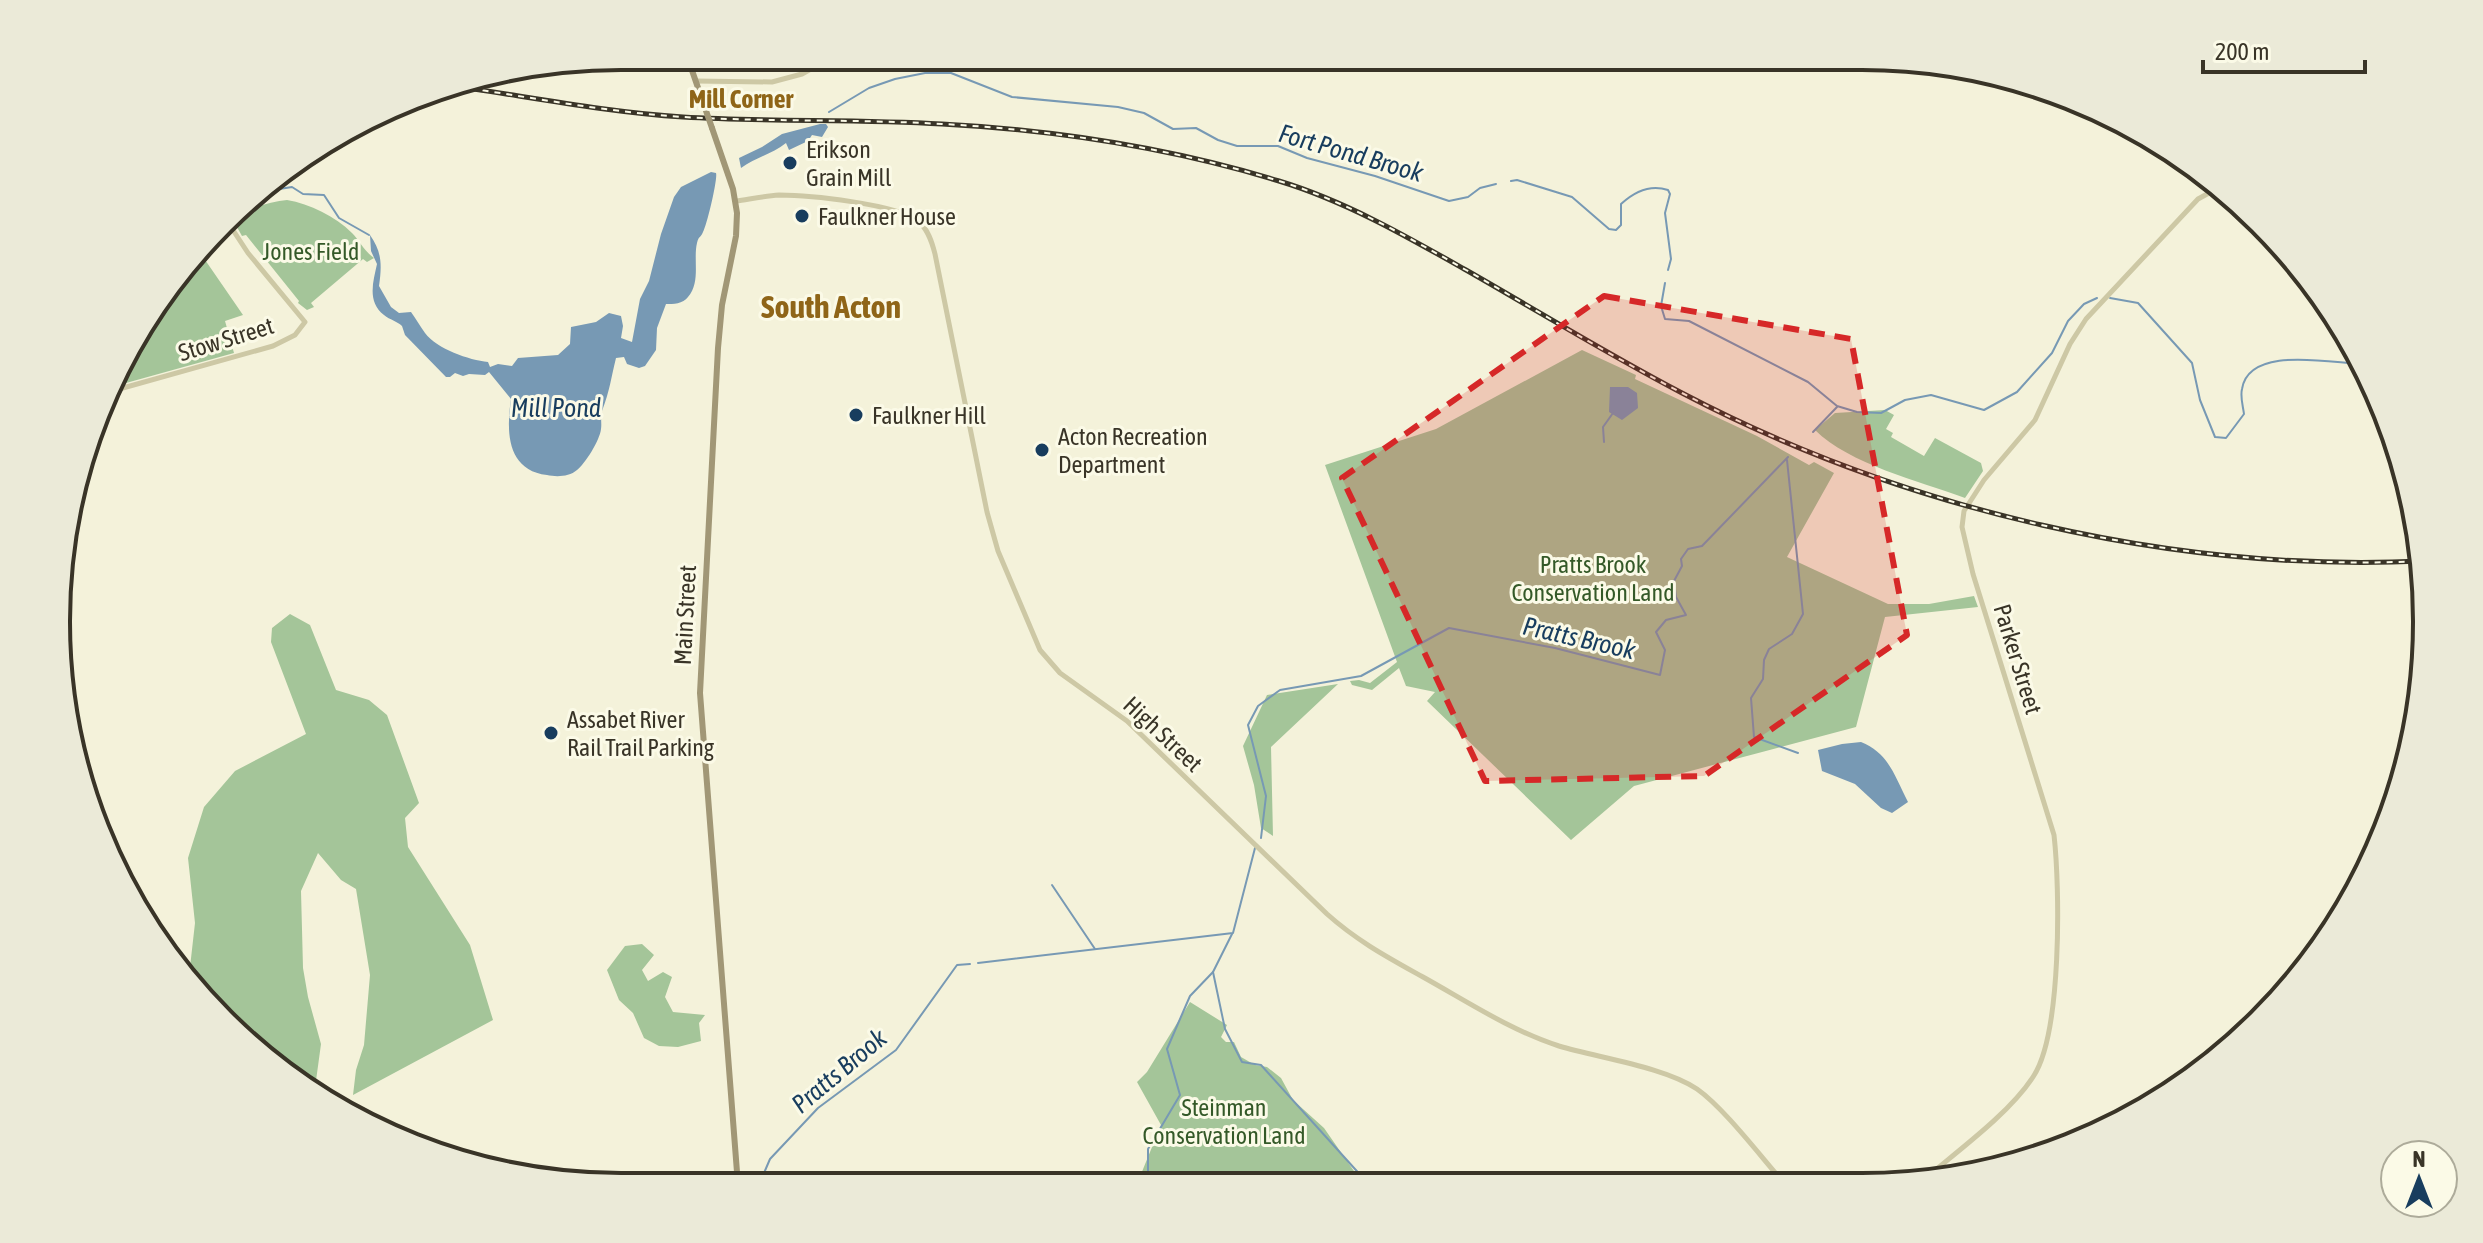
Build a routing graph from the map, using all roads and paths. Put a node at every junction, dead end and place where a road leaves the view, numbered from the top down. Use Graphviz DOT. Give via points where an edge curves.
graph roads {
  1 [pos="692,70"];
  2 [pos="809,70"];
  3 [pos="696,81"];
  4 [pos="2208,193"];
  5 [pos="736,201"];
  6 [pos="233,231"];
  7 [pos="122,388"];
  8 [pos="1939,1167"];
  9 [pos="737,1173"];
  10 [pos="1775,1173"];
  1 -- 3 [label="main road, Main Street"];
  2 -- 3 [label="street" via="772,82"];
  3 -- 5 [label="main road, Main Street, bridge"];
  4 -- 8 [label="street, Parker Street" via="2086,319 2035,420 1964,511 1962,527 1973,574 2054,835 2055,977 2049,1035 2032,1080"];
  5 -- 9 [label="main road, Main Street" via="737,230 718,341 700,686"];
  5 -- 10 [label="street, High Street" via="778,195 833,200 894,210 925,229 942,282 998,551 1040,650 1058,671 1127,721 1360,942 1527,1034 1684,1081 1707,1098"];
  6 -- 7 [label="street, Stow Street" via="305,322 295,335 273,346"];
}
